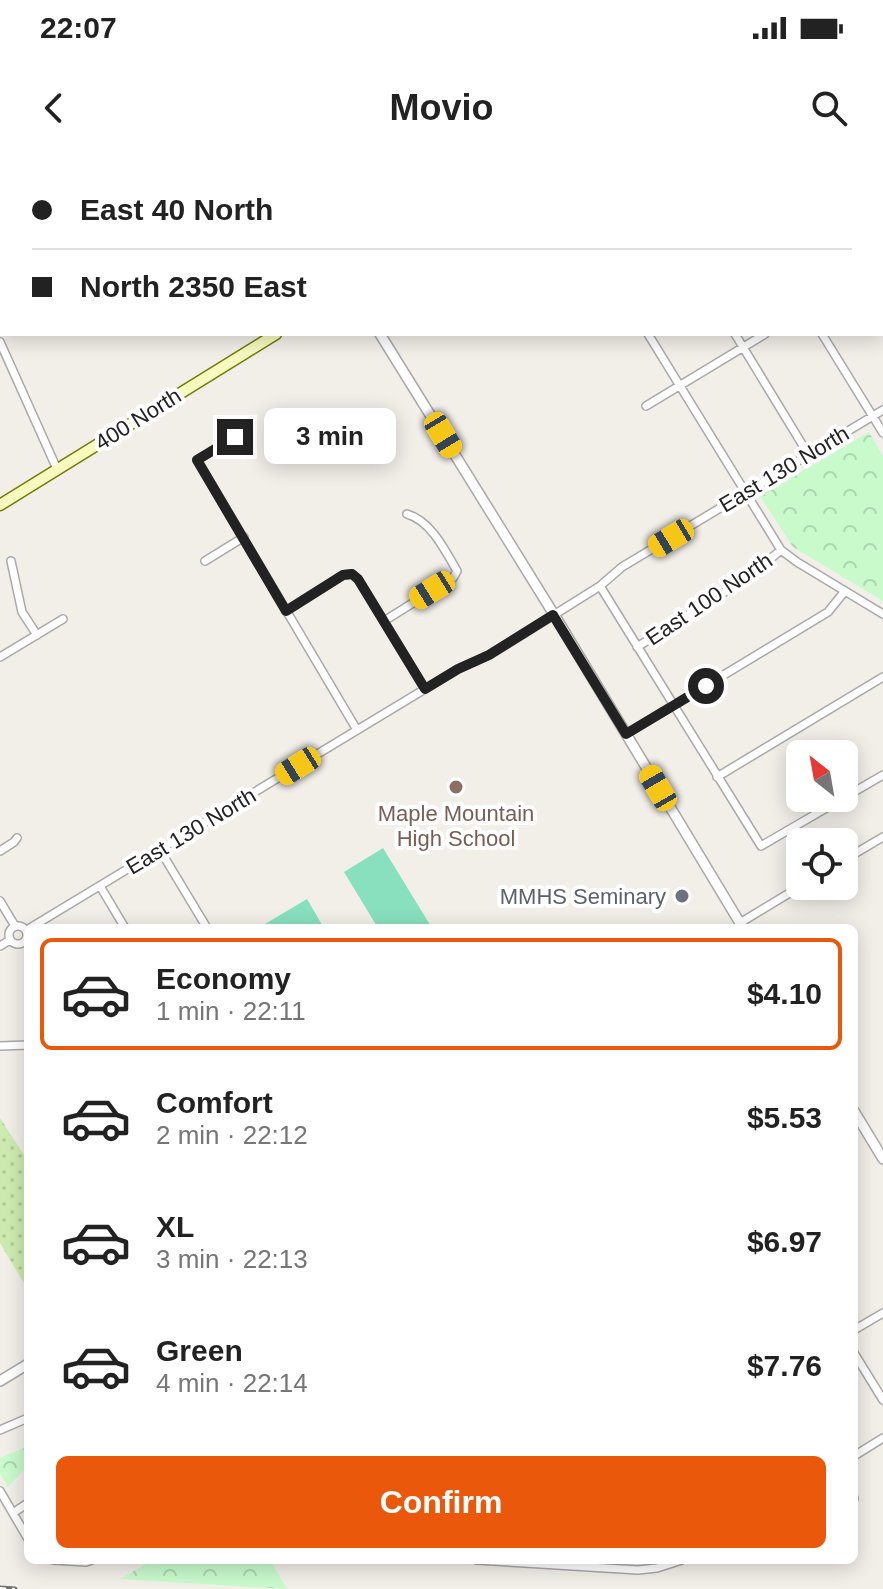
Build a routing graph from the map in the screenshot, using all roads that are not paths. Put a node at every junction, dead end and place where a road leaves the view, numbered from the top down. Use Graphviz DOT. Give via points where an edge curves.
graph roads {
  1 [pos="273,336"];
  2 [pos="381,336"];
  3 [pos="649,336"];
  4 [pos="736,336"];
  5 [pos="762,336"];
  6 [pos="823,336"];
  7 [pos="0,342"];
  8 [pos="743,347"];
  9 [pos="679,386"];
  10 [pos="646,406"];
  11 [pos="883,410"];
  12 [pos="872,416"];
  13 [pos="883,433"];
  14 [pos="235,437"];
  15 [pos="808,454"];
  16 [pos="57,469"];
  17 [pos="744,493"];
  18 [pos="0,505"];
  19 [pos="407,514"];
  20 [pos="244,537"];
  21 [pos="781,550"];
  22 [pos="11,561"];
  23 [pos="205,561"];
  24 [pos="600,586"];
  25 [pos="845,591"];
  26 [pos="286,611"];
  27 [pos="883,614"];
  28 [pos="553,615"];
  29 [pos="63,619"];
  30 [pos="384,621"];
  31 [pos="37,635"];
  32 [pos="637,647"];
  33 [pos="0,657"];
  34 [pos="883,677"];
  35 [pos="425,689"];
  36 [pos="673,706"];
  37 [pos="357,730"];
  38 [pos="626,734"];
  39 [pos="883,775"];
  40 [pos="717,777"];
  41 [pos="883,837"];
  42 [pos="17,838"];
  43 [pos="160,850"];
  44 [pos="0,851"];
  45 [pos="858,852"];
  46 [pos="100,886"];
  47 [pos="786,896"];
  48 [pos="0,901"];
  49 [pos="36,924"];
  50 [pos="123,924"];
  51 [pos="205,924"];
  52 [pos="737,924"];
  53 [pos="741,924"];
  54 [pos="15,926"];
  55 [pos="24,928"];
  56 [pos="10,940"];
  57 [pos="23,943"];
  58 [pos="0,946"];
  59 [pos="24,1045"];
  60 [pos="0,1046"];
  61 [pos="858,1118"];
  62 [pos="883,1159"];
  63 [pos="883,1313"];
  64 [pos="858,1328"];
  65 [pos="858,1359"];
  66 [pos="24,1366"];
  67 [pos="0,1381"];
  68 [pos="883,1400"];
  69 [pos="24,1420"];
  70 [pos="0,1430"];
  71 [pos="883,1438"];
  72 [pos="858,1454"];
  73 [pos="0,1491"];
  74 [pos="24,1506"];
  75 [pos="13,1513"];
  76 [pos="24,1532"];
  77 [pos="541,1564"];
  78 [pos="670,1564"];
  1 -- 16 [label="main road, 400 North"];
  2 -- 28 [label="street"];
  3 -- 9 [label="street"];
  4 -- 8 [label="street"];
  5 -- 8 [label="street"];
  6 -- 12 [label="street"];
  7 -- 16 [label="street"];
  8 -- 9 [label="street"];
  8 -- 15 [label="street"];
  9 -- 10 [label="street"];
  9 -- 17 [label="street"];
  11 -- 12 [label="street, East 130 North"];
  12 -- 13 [label="street"];
  12 -- 15 [label="street, East 130 North"];
  14 -- 20 [label="street" via="197,460"];
  15 -- 17 [label="street, East 130 North"];
  16 -- 18 [label="main road, 400 North"];
  17 -- 21 [label="street"];
  17 -- 24 [label="street, East 130 North" via="622,567"];
  19 -- 30 [label="street" via="438,539 457,571"];
  20 -- 23 [label="street"];
  20 -- 26 [label="street"];
  21 -- 25 [label="street"];
  21 -- 32 [label="street, East 100 North" via="750,576"];
  22 -- 31 [label="street" via="22,612"];
  24 -- 28 [label="street, East 130 North"];
  24 -- 32 [label="street"];
  25 -- 27 [label="street"];
  25 -- 36 [label="street" via="828,612"];
  26 -- 30 [label="street" via="352,574"];
  26 -- 37 [label="street"];
  28 -- 35 [label="street, East 130 North"];
  28 -- 38 [label="street"];
  29 -- 31 [label="street"];
  30 -- 35 [label="street"];
  31 -- 33 [label="street"];
  32 -- 36 [label="street"];
  34 -- 40 [label="street"];
  35 -- 37 [label="street, East 130 North"];
  36 -- 38 [label="street"];
  36 -- 40 [label="street"];
  37 -- 43 [label="street, East 130 North"];
  38 -- 52 [label="street"];
  39 -- 40 [label="street" via="761,846"];
  41 -- 45 [label="street"];
  42 -- 44 [label="street"];
  43 -- 46 [label="street, East 130 North"];
  43 -- 51 [label="street"];
  46 -- 49 [label="street, East 130 North"];
  46 -- 50 [label="street"];
  47 -- 53 [label="street"];
  48 -- 54 [label="street"];
  54 -- 55 [label="street"];
  54 -- 56 [label="street"];
  56 -- 57 [label="street"];
  56 -- 58 [label="street"];
  59 -- 60 [label="street"];
  61 -- 62 [label="street"];
  63 -- 64 [label="street"];
  65 -- 68 [label="street"];
  66 -- 67 [label="street"];
  69 -- 70 [label="street"];
  71 -- 72 [label="street"];
  73 -- 75 [label="street"];
  74 -- 75 [label="street"];
  75 -- 76 [label="street"];
  77 -- 78 [label="street" via="638,1570"];
}
